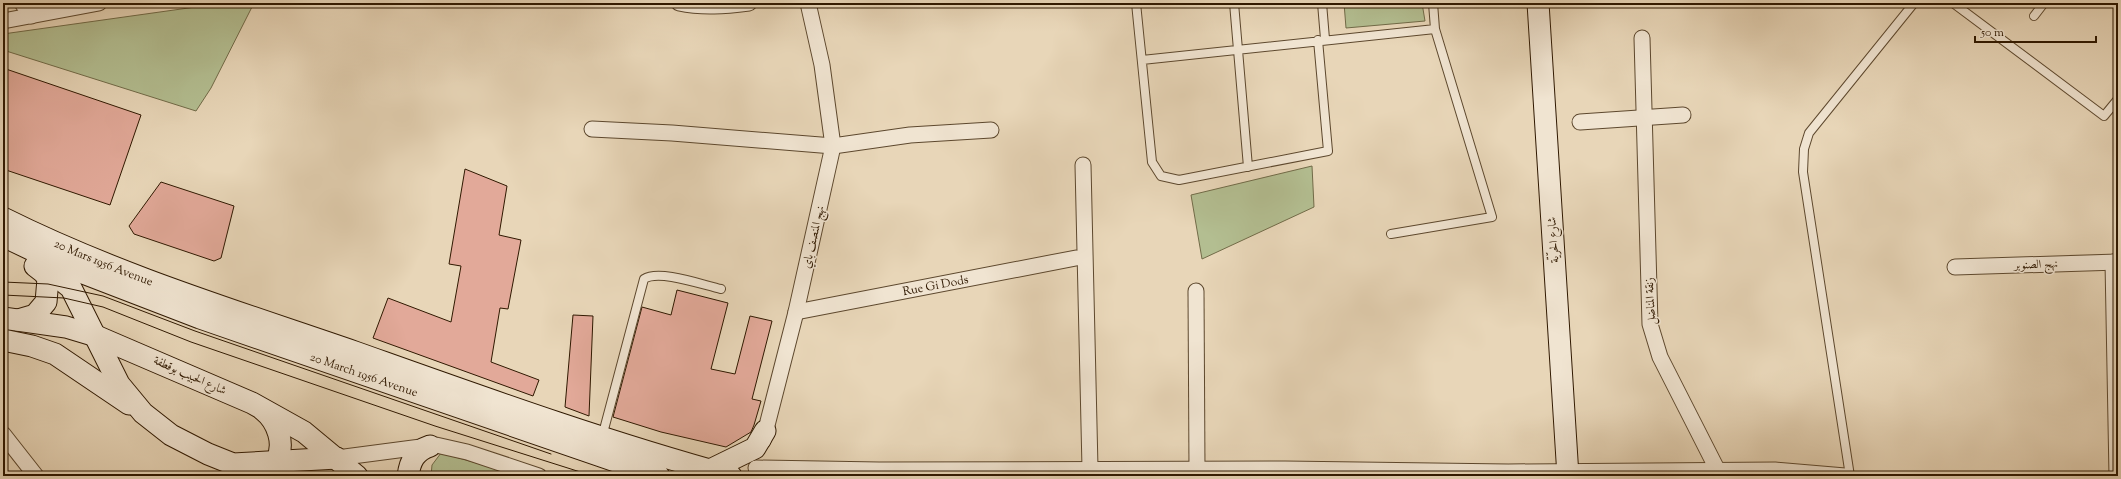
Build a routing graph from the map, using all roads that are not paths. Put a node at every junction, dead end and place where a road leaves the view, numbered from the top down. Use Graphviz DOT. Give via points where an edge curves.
graph roads {
  1 [pos="22,3"];
  2 [pos="99,3"];
  3 [pos="679,3"];
  4 [pos="749,3"];
  5 [pos="808,3"];
  6 [pos="1136,3"];
  7 [pos="1234,3"];
  8 [pos="1322,3"];
  9 [pos="1433,3"];
  10 [pos="1538,3"];
  11 [pos="1914,3"];
  12 [pos="1953,3"];
  13 [pos="2044,3"];
  14 [pos="31,16"];
  15 [pos="2034,16"];
  16 [pos="3,20"];
  17 [pos="1435,28"];
  18 [pos="1642,38"];
  19 [pos="1322,40"];
  20 [pos="1239,50"];
  21 [pos="1142,60"];
  22 [pos="2118,99"];
  23 [pos="1682,115"];
  24 [pos="1644,117"];
  25 [pos="1580,122"];
  26 [pos="592,129"];
  27 [pos="991,130"];
  28 [pos="833,146"];
  29 [pos="1083,165"];
  30 [pos="1248,167"];
  31 [pos="3,218"];
  32 [pos="1391,234"];
  33 [pos="3,236"];
  34 [pos="3,250"];
  35 [pos="1076,258"];
  36 [pos="2116,262"];
  37 [pos="34,265"];
  38 [pos="1955,267"];
  39 [pos="70,268"];
  40 [pos="721,289"];
  41 [pos="1196,291"];
  42 [pos="796,312"];
  43 [pos="10,319"];
  44 [pos="96,336"];
  45 [pos="3,340"];
  46 [pos="252,403"];
  47 [pos="144,413"];
  48 [pos="765,431"];
  49 [pos="3,434"];
  50 [pos="602,438"];
  51 [pos="430,446"];
  52 [pos="279,461"];
  53 [pos="340,467"];
  54 [pos="1090,468"];
  55 [pos="237,470"];
  56 [pos="710,470"];
  57 [pos="1197,470"];
  58 [pos="1718,470"];
  59 [pos="755,472"];
  60 [pos="1568,474"];
  61 [pos="36,476"];
  62 [pos="357,476"];
  63 [pos="408,476"];
  64 [pos="540,476"];
  65 [pos="659,476"];
  66 [pos="731,476"];
  67 [pos="1845,476"];
  68 [pos="1850,476"];
  69 [pos="2117,476"];
  1 -- 14 [label="street"];
  2 -- 14 [label="street"];
  3 -- 4 [label="street" via="692,6 722,6"];
  5 -- 28 [label="street, نهج المنصف باي" via="822,65"];
  6 -- 21 [label="lane"];
  7 -- 20 [label="lane"];
  8 -- 19 [label="lane"];
  9 -- 17 [label="lane"];
  10 -- 60 [label="main road, شارع الحرّيّة"];
  11 -- 68 [label="lane" via="1809,132 1804,149 1803,172"];
  12 -- 22 [label="lane" via="2104,116"];
  13 -- 15 [label="lane"];
  14 -- 16 [label="street"];
  17 -- 19 [label="lane"];
  17 -- 32 [label="lane" via="1492,218"];
  18 -- 24 [label="street, زنقة المناضل"];
  19 -- 20 [label="lane"];
  19 -- 30 [label="lane" via="1328,151"];
  20 -- 21 [label="lane"];
  20 -- 30 [label="lane"];
  21 -- 30 [label="lane" via="1152,162 1161,176 1180,180"];
  23 -- 24 [label="street"];
  24 -- 25 [label="street"];
  24 -- 58 [label="street, زنقة المناضل" via="1650,324 1660,357"];
  26 -- 28 [label="street"];
  27 -- 28 [label="street" via="910,135"];
  28 -- 42 [label="street, نهج المنصف باي"];
  29 -- 54 [label="street"];
  31 -- 50 [label="main road, 20 Mars 1956 Avenue" via="69,249 206,301"];
  33 -- 39 [label="main road, 20 March 1956 Avenue"];
  34 -- 37 [label="main road"];
  34 -- 39 [label="main road, 20 March 1956 Avenue"];
  35 -- 42 [label="street, Rue Gi Dods"];
  36 -- 38 [label="street, نهج الصنوبر"];
  36 -- 69 [label="street"];
  37 -- 43 [label="main road" via="48,279 46,302 35,315"];
  37 -- 44 [label="main road" via="71,288"];
  39 -- 65 [label="main road, 20 March 1956 Avenue" via="200,318"];
  40 -- 50 [label="lane" via="661,275 649,275 644,279"];
  41 -- 57 [label="street"];
  42 -- 48 [label="street, نهج المنصف باي"];
  43 -- 44 [label="main road, شارع الحبيب بوقطفة" via="66,327"];
  44 -- 46 [label="main road, شارع الحبيب بوقطفة"];
  44 -- 47 [label="main road" via="119,384"];
  45 -- 47 [label="main road" via="55,354"];
  46 -- 52 [label="main road" via="265,411 275,424 280,446"];
  46 -- 53 [label="main road, شارع الحبيب بوقطفة" via="290,423"];
  47 -- 55 [label="main road" via="171,435"];
  48 -- 56 [label="main road" via="755,448"];
  48 -- 59 [label="street, نهج المنصف باي"];
  49 -- 61 [label="street"];
  50 -- 56 [label="main road"];
  51 -- 53 [label="street"];
  51 -- 63 [label="main road" via="416,452"];
  51 -- 64 [label="street" via="444,446 467,452"];
  52 -- 53 [label="main road"];
  52 -- 55 [label="main road"];
  53 -- 62 [label="main road, شارع الحبيب بوقطفة"];
  54 -- 57 [label="street"];
  54 -- 59 [label="street"];
  56 -- 66 [label="main road"];
  57 -- 60 [label="street"];
  58 -- 60 [label="street"];
  58 -- 67 [label="street" via="1775,470"];
}
